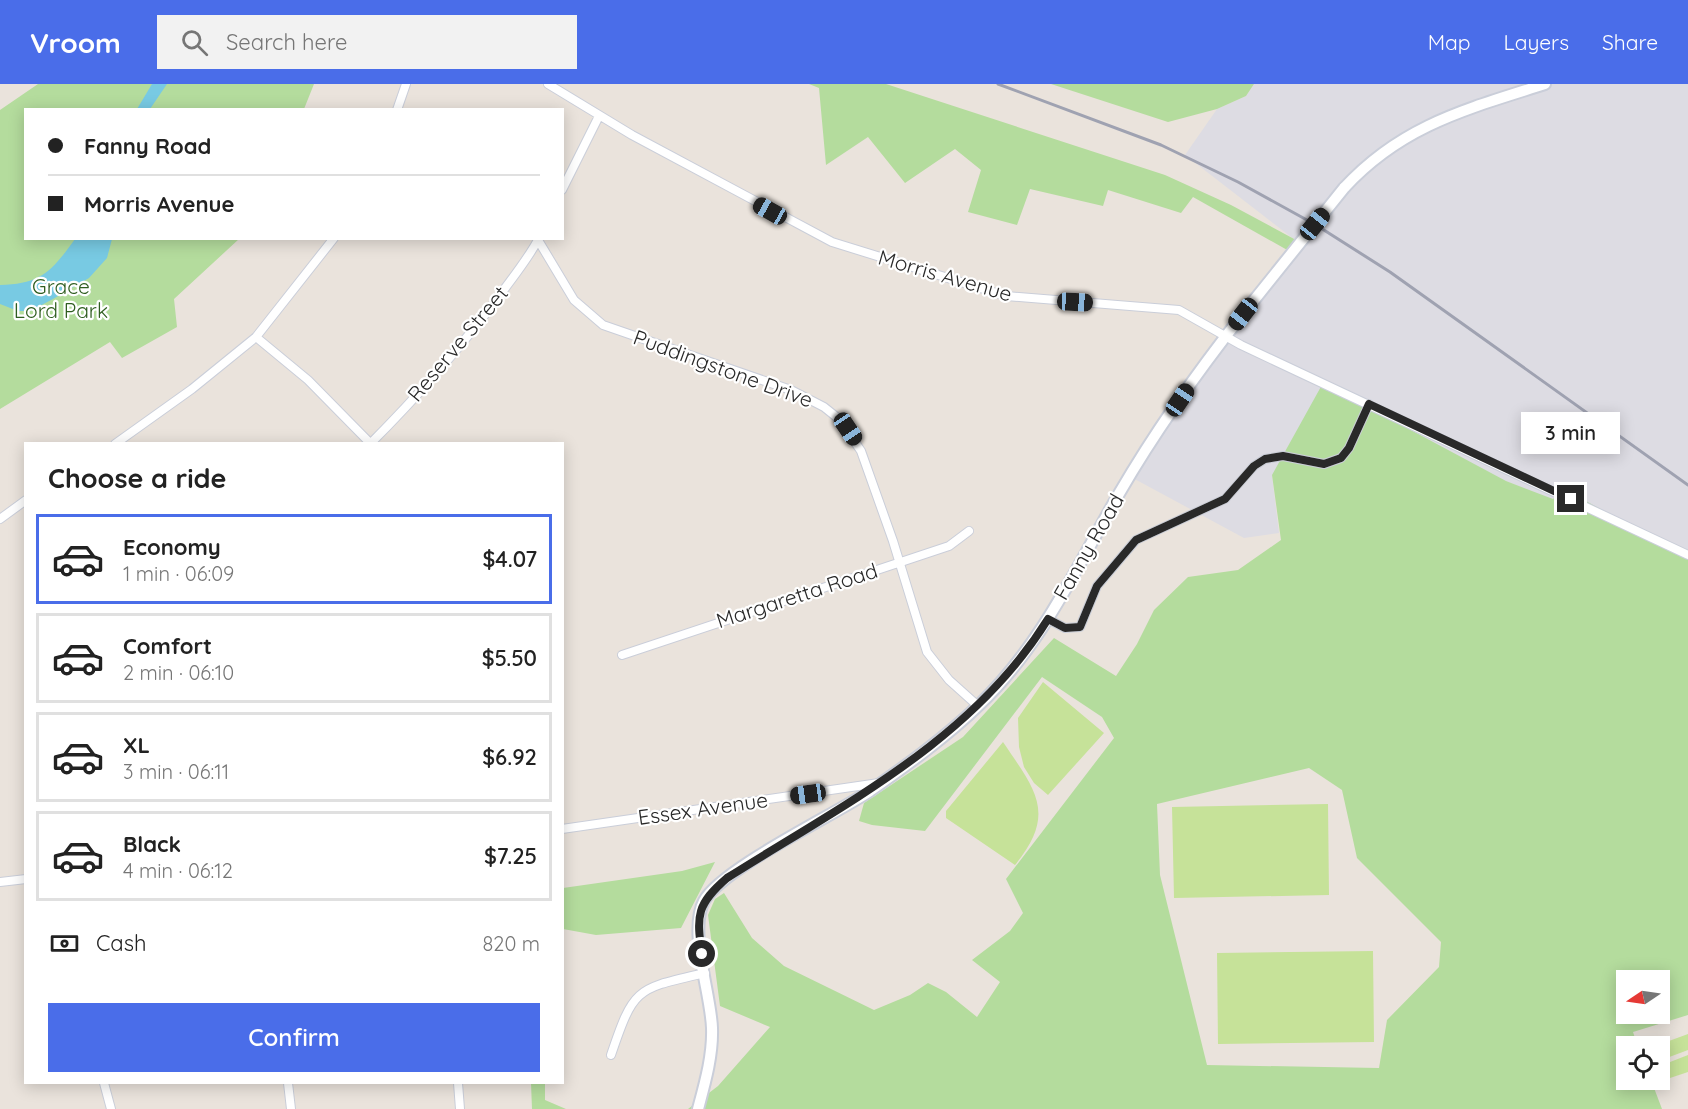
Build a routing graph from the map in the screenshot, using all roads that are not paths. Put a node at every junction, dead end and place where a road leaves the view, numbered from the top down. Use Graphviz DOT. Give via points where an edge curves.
graph roads {
  1 [pos="406,84"];
  2 [pos="548,84"];
  3 [pos="1545,84"];
  4 [pos="399,108"];
  5 [pos="599,116"];
  6 [pos="564,186"];
  7 [pos="332,240"];
  8 [pos="538,240"];
  9 [pos="539,240"];
  10 [pos="1226,336"];
  11 [pos="256,337"];
  12 [pos="1369,404"];
  13 [pos="118,442"];
  14 [pos="368,442"];
  15 [pos="372,442"];
  16 [pos="24,501"];
  17 [pos="0,519"];
  18 [pos="969,531"];
  19 [pos="1688,555"];
  20 [pos="899,562"];
  21 [pos="1048,619"];
  22 [pos="622,655"];
  23 [pos="978,706"];
  24 [pos="879,783"];
  25 [pos="564,829"];
  26 [pos="24,879"];
  27 [pos="0,882"];
  28 [pos="705,973"];
  29 [pos="611,1054"];
  30 [pos="104,1084"];
  31 [pos="288,1084"];
  32 [pos="458,1084"];
  33 [pos="111,1109"];
  34 [pos="291,1109"];
  35 [pos="460,1109"];
  36 [pos="698,1109"];
  1 -- 4 [label="street"];
  2 -- 5 [label="street, Morris Avenue"];
  3 -- 10 [label="main road, Fanny Road, bridge" via="1471,107 1403,138 1377,155 1344,188"];
  5 -- 6 [label="street"];
  5 -- 10 [label="street, Morris Avenue" via="832,242 1006,296 1179,310"];
  7 -- 11 [label="street"];
  8 -- 15 [label="street, Reserve Street" via="485,315 433,379"];
  9 -- 20 [label="street, Puddingstone Drive" via="574,300 603,325 791,390 839,419 861,451"];
  10 -- 12 [label="street, Morris Avenue"];
  10 -- 21 [label="main road, Fanny Road" via="1121,489"];
  11 -- 13 [label="street"];
  11 -- 14 [label="street" via="308,380"];
  12 -- 19 [label="street, Morris Avenue"];
  12 -- 21 [label="street" via="1341,458 1320,464 1275,456 1259,463 1225,499 1132,543 1097,586 1080,627 1065,628"];
  16 -- 17 [label="street"];
  18 -- 20 [label="street, Margaretta Road" via="949,546"];
  20 -- 22 [label="street, Margaretta Road"];
  20 -- 23 [label="street, Puddingstone Drive" via="927,652 949,680"];
  21 -- 23 [label="main road, Fanny Road" via="1024,656"];
  23 -- 24 [label="main road, Fanny Road"];
  24 -- 25 [label="street, Essex Avenue"];
  24 -- 28 [label="main road, Fanny Road" via="709,893 698,923"];
  26 -- 27 [label="street"];
  28 -- 29 [label="street" via="658,984 642,992 627,1008"];
  28 -- 36 [label="main road, Fanny Road" via="712,1031"];
  30 -- 33 [label="street"];
  31 -- 34 [label="street"];
  32 -- 35 [label="street"];
}
